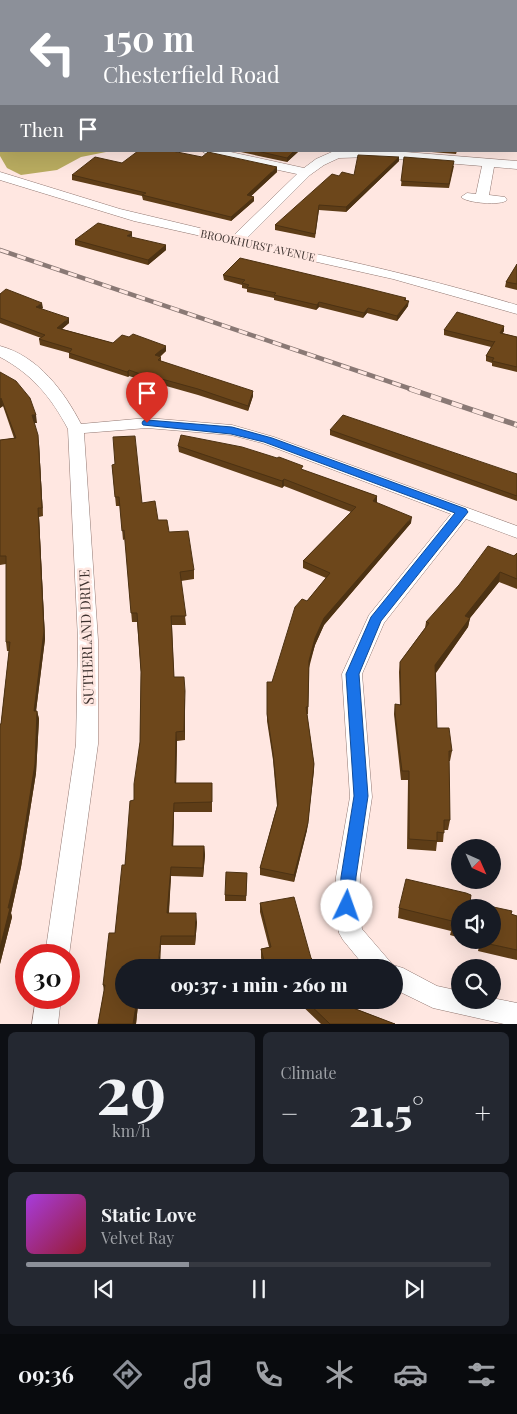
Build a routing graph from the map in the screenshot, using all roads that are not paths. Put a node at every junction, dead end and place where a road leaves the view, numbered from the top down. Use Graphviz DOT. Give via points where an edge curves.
graph roads {
  1 [pos="213,152"];
  2 [pos="489,163"];
  3 [pos="517,165"];
  4 [pos="306,172"];
  5 [pos="0,176"];
  6 [pos="467,197"];
  7 [pos="482,198"];
  8 [pos="501,200"];
  9 [pos="238,240"];
  10 [pos="517,310"];
  11 [pos="0,351"];
  12 [pos="76,429"];
  13 [pos="462,512"];
  14 [pos="517,532"];
  15 [pos="58,944"];
  16 [pos="374,959"];
  17 [pos="403,983"];
  18 [pos="47,1009"];
  19 [pos="517,1015"];
  20 [pos="45,1024"];
  1 -- 4 [label="street"];
  2 -- 3 [label="street"];
  2 -- 4 [label="street" via="354,152 337,154"];
  2 -- 7 [label="street"];
  4 -- 9 [label="street"];
  5 -- 9 [label="street, BROOKHURST AVENUE" via="86,204"];
  6 -- 7 [label="street"];
  7 -- 8 [label="street"];
  9 -- 10 [label="street, BROOKHURST AVENUE" via="466,293"];
  11 -- 12 [label="street, SUTHERLAND DRIVE" via="45,380"];
  12 -- 13 [label="street" via="147,423 232,430 268,440"];
  12 -- 15 [label="street, SUTHERLAND DRIVE" via="88,640 88,744"];
  13 -- 14 [label="street"];
  13 -- 16 [label="street" via="376,620 352,674 361,796 348,877 347,906 351,933"];
  17 -- 19 [label="street" via="433,997"];
  18 -- 20 [label="street"];
}
